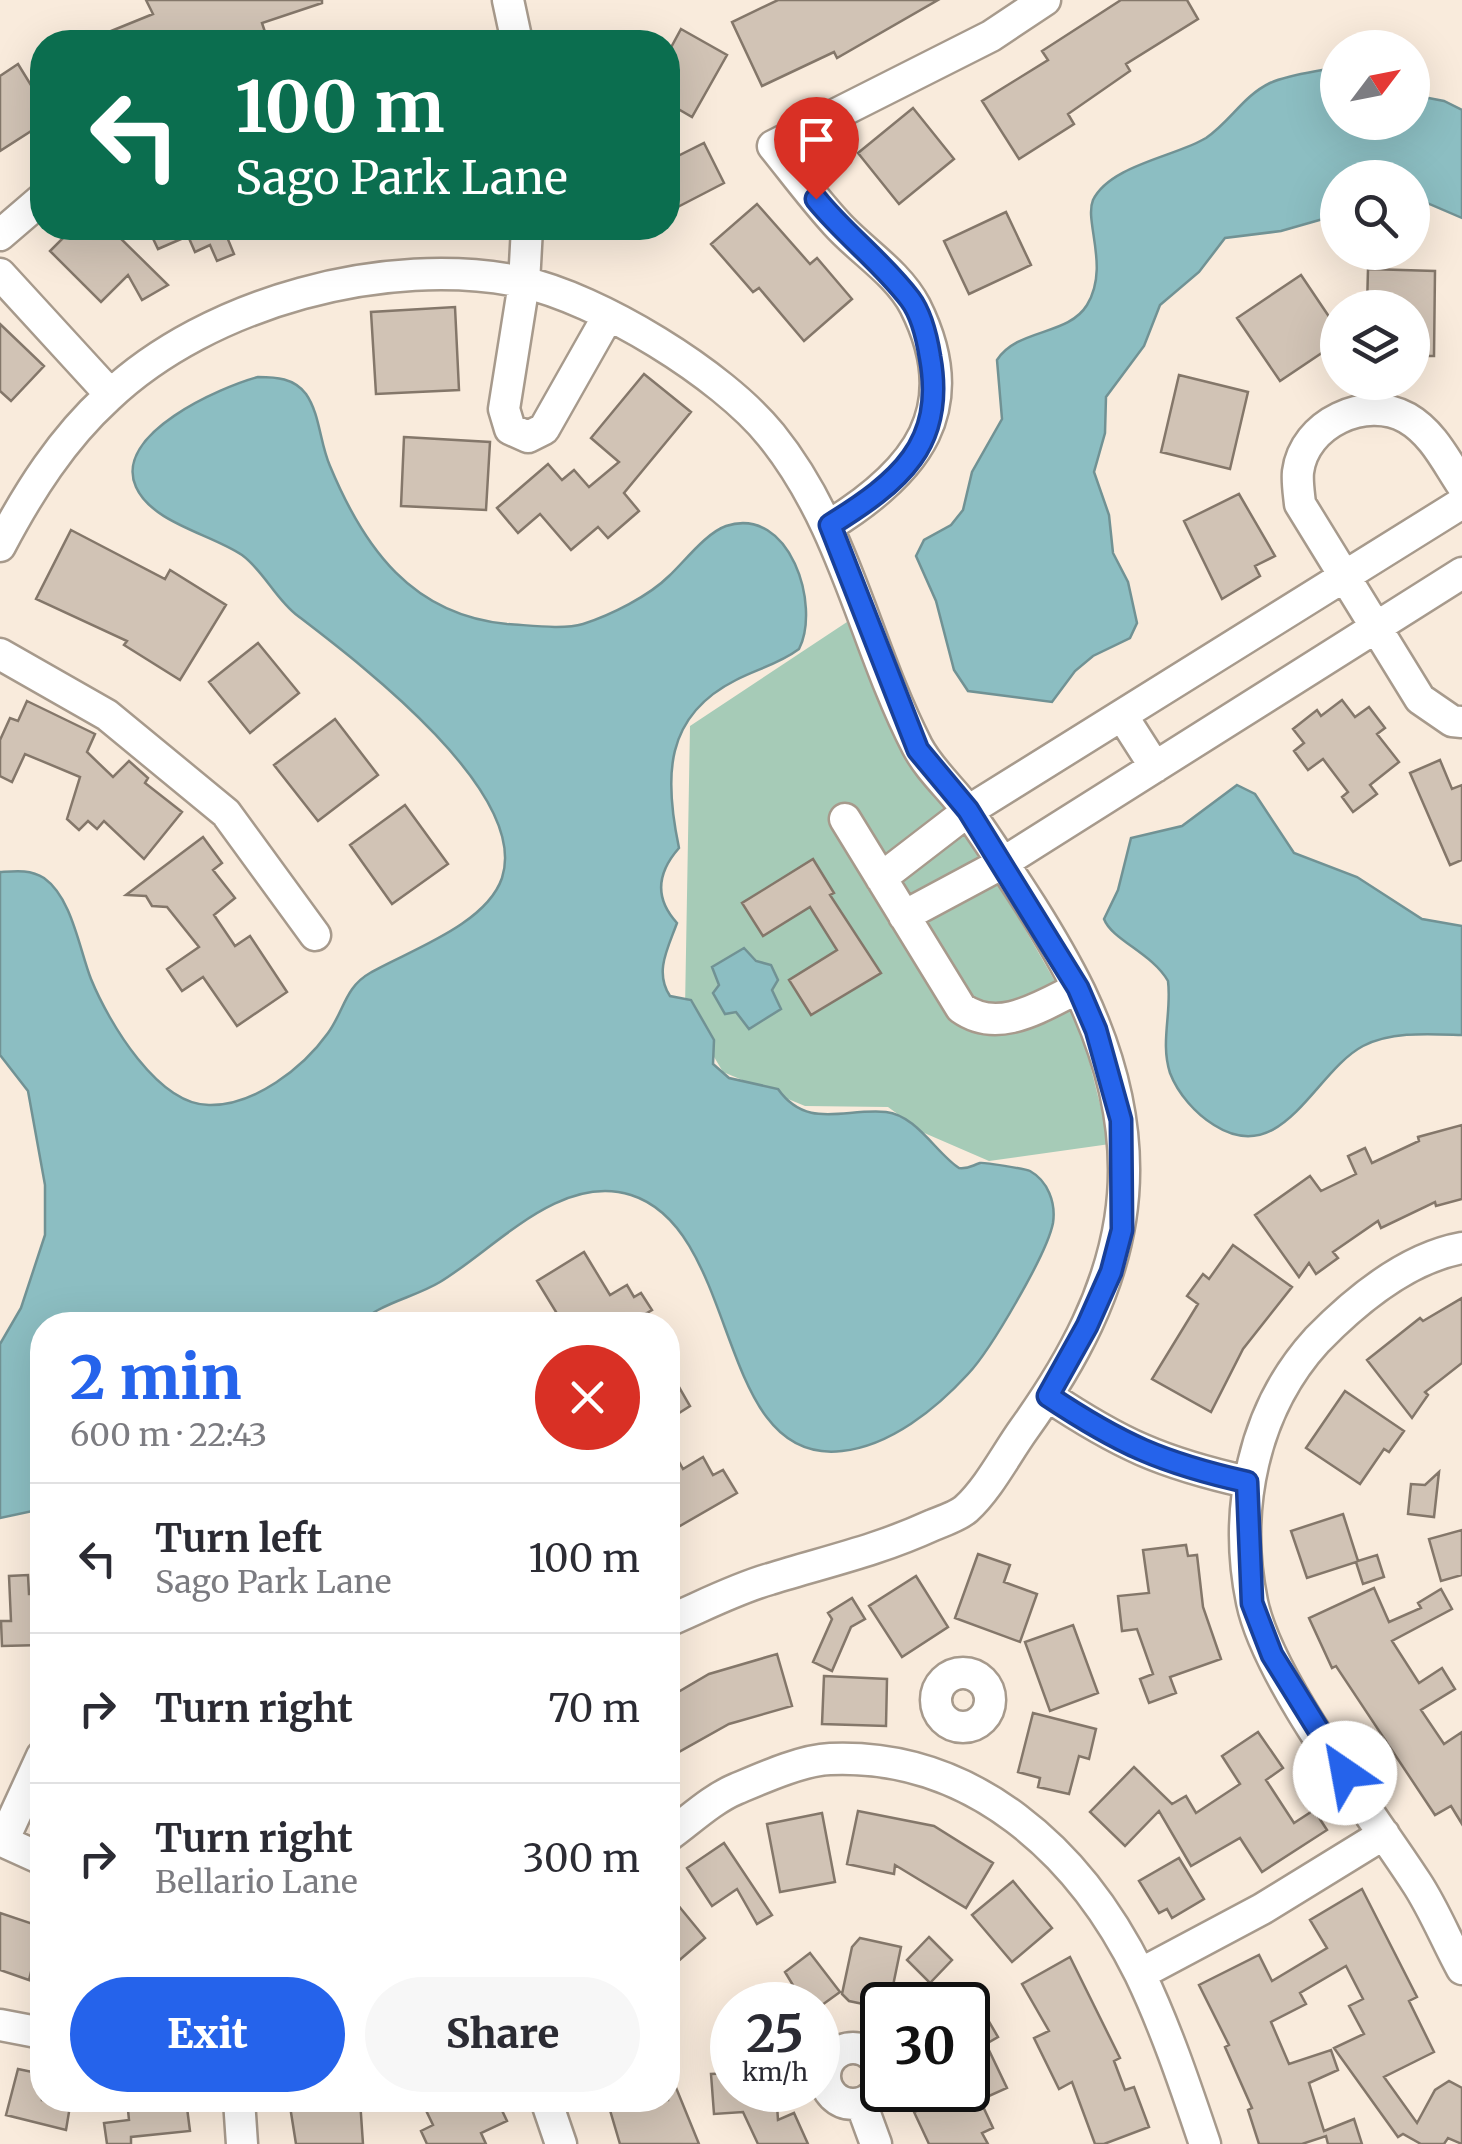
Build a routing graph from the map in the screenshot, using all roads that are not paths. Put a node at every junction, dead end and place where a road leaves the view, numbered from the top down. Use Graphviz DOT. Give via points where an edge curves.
graph roads {
  1 [pos="508,0"];
  2 [pos="1044,0"];
  3 [pos="515,30"];
  4 [pos="30,209"];
  5 [pos="0,235"];
  6 [pos="526,240"];
  7 [pos="0,274"];
  8 [pos="524,283"];
  9 [pos="608,316"];
  10 [pos="110,394"];
  11 [pos="1462,484"];
  12 [pos="1462,504"];
  13 [pos="830,525"];
  14 [pos="0,546"];
  15 [pos="1462,573"];
  16 [pos="1345,577"];
  17 [pos="1377,627"];
  18 [pos="0,654"];
  19 [pos="1123,717"];
  20 [pos="1462,722"];
  21 [pos="1155,767"];
  22 [pos="968,810"];
  23 [pos="845,820"];
  24 [pos="1002,864"];
  25 [pos="881,878"];
  26 [pos="904,916"];
  27 [pos="316,935"];
  28 [pos="1078,988"];
  29 [pos="1462,1248"];
  30 [pos="1048,1396"];
  31 [pos="1247,1482"];
  32 [pos="680,1616"];
  33 [pos="954,1725"];
  34 [pos="935,1772"];
  35 [pos="30,1781"];
  36 [pos="680,1828"];
  37 [pos="1384,1834"];
  38 [pos="1,1841"];
  39 [pos="30,1854"];
  40 [pos="1462,1969"];
  41 [pos="1140,1974"];
  42 [pos="0,2025"];
  43 [pos="30,2031"];
  44 [pos="240,2112"];
  45 [pos="550,2112"];
  46 [pos="864,2112"];
  47 [pos="242,2144"];
  48 [pos="562,2144"];
  49 [pos="876,2144"];
  50 [pos="1205,2144"];
  1 -- 3 [label="street"];
  2 -- 13 [label="street" via="992,36 772,146 914,304 935,384 934,415 921,448 874,498"];
  4 -- 5 [label="street"];
  6 -- 8 [label="street"];
  7 -- 10 [label="street"];
  8 -- 9 [label="street"];
  8 -- 9 [label="street" via="504,408 510,429 528,437 544,430"];
  8 -- 10 [label="street" via="444,276 309,292 220,324"];
  9 -- 13 [label="street" via="718,383 768,430"];
  10 -- 14 [label="street" via="57,454"];
  11 -- 16 [label="street" via="1428,434 1406,418 1361,410 1336,418 1313,438 1298,470 1300,504"];
  12 -- 16 [label="street"];
  13 -- 22 [label="street" via="918,750"];
  15 -- 17 [label="street"];
  16 -- 17 [label="street"];
  16 -- 19 [label="street"];
  17 -- 20 [label="street" via="1420,699"];
  17 -- 21 [label="street"];
  18 -- 27 [label="street" via="107,714 226,812"];
  19 -- 21 [label="street"];
  19 -- 22 [label="street"];
  21 -- 24 [label="street"];
  22 -- 24 [label="street"];
  22 -- 25 [label="street"];
  23 -- 25 [label="street"];
  24 -- 26 [label="street"];
  24 -- 28 [label="street"];
  25 -- 26 [label="street"];
  26 -- 28 [label="street" via="961,1008 975,1018 1012,1017"];
  28 -- 30 [label="street" via="1121,1120 1122,1230 1087,1326"];
  29 -- 31 [label="street" via="1398,1275 1346,1310 1298,1360 1266,1418"];
  30 -- 31 [label="street" via="1113,1439 1182,1467"];
  30 -- 32 [label="street" via="965,1511 874,1552 766,1580"];
  31 -- 37 [label="street" via="1252,1603 1280,1669"];
  33 -- 34 [label="street"];
  34 -- 36 [label="street" via="826,1759 733,1790"];
  34 -- 41 [label="street" via="1039,1833 1092,1897"];
  35 -- 38 [label="street"];
  37 -- 40 [label="street"];
  37 -- 41 [label="street"];
  38 -- 39 [label="street"];
  41 -- 50 [label="street"];
  42 -- 43 [label="street"];
  44 -- 47 [label="street"];
  45 -- 48 [label="street"];
  46 -- 49 [label="street"];
}
